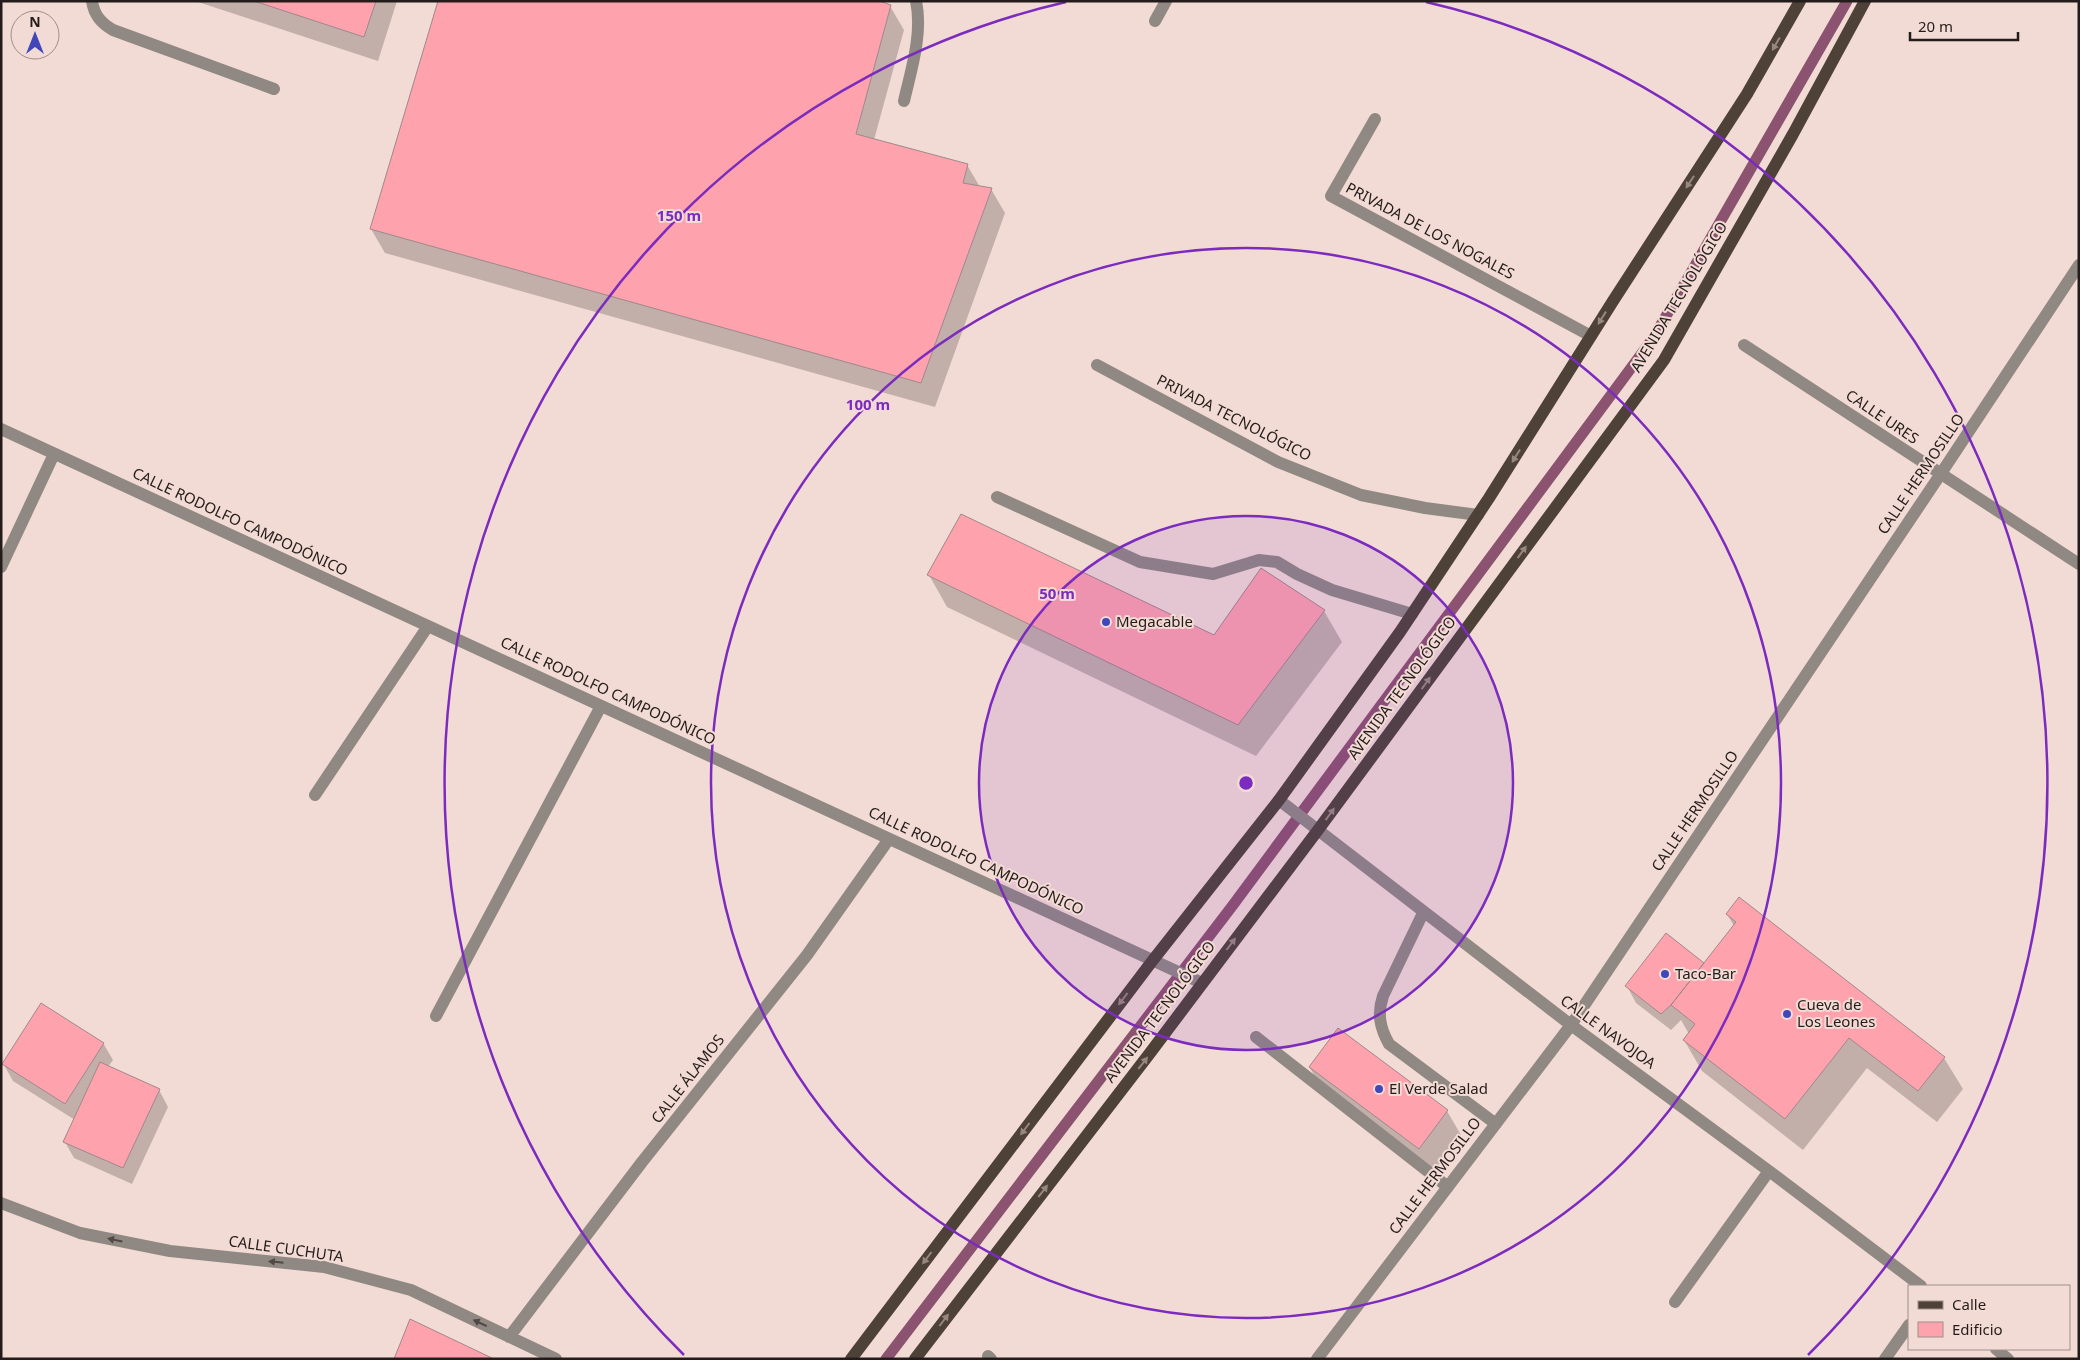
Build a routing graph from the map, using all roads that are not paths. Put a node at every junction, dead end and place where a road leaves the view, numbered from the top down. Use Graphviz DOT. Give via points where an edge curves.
graph roads {
  1 [pos="92,1"];
  2 [pos="916,1"];
  3 [pos="1166,1"];
  4 [pos="1800,1"];
  5 [pos="1865,1"];
  6 [pos="1154,21"];
  7 [pos="274,89"];
  8 [pos="904,102"];
  9 [pos="1374,119"];
  10 [pos="2079,265"];
  11 [pos="1591,336"];
  12 [pos="1744,345"];
  13 [pos="1097,365"];
  14 [pos="1,429"];
  15 [pos="54,454"];
  16 [pos="1940,475"];
  17 [pos="997,497"];
  18 [pos="1478,515"];
  19 [pos="2079,564"];
  20 [pos="1,567"];
  21 [pos="1412,614"];
  22 [pos="428,626"];
  23 [pos="601,706"];
  24 [pos="315,795"];
  25 [pos="1279,800"];
  26 [pos="1318,830"];
  27 [pos="889,839"];
  28 [pos="1423,913"];
  29 [pos="1152,960"];
  30 [pos="1202,983"];
  31 [pos="436,1016"];
  32 [pos="1570,1025"];
  33 [pos="1256,1037"];
  34 [pos="1496,1124"];
  35 [pos="1769,1171"];
  36 [pos="1448,1187"];
  37 [pos="1,1203"];
  38 [pos="1920,1285"];
  39 [pos="1676,1302"];
  40 [pos="1908,1326"];
  41 [pos="509,1337"];
  42 [pos="1997,1350"];
  43 [pos="556,1359"];
  44 [pos="851,1359"];
  45 [pos="915,1359"];
  46 [pos="1317,1359"];
  47 [pos="1885,1359"];
  48 [pos="2008,1359"];
  1 -- 7 [label="street" via="101,23 113,30"];
  2 -- 8 [label="street" via="916,46"];
  3 -- 6 [label="street"];
  4 -- 11 [label="main road, one-way" via="1747,94"];
  26 -- 5 [label="main road, AVENIDA TECNOLÓGICO, one-way" via="1664,360"];
  9 -- 11 [label="street, PRIVADA DE LOS NOGALES" via="1331,196"];
  10 -- 16 [label="street, CALLE HERMOSILLO"];
  11 -- 18 [label="main road, one-way"];
  12 -- 16 [label="street, CALLE URES"];
  13 -- 18 [label="street, PRIVADA TECNOLÓGICO" via="1278,462 1361,495"];
  14 -- 15 [label="street, CALLE RODOLFO CAMPODÓNICO"];
  15 -- 20 [label="street"];
  15 -- 22 [label="street, CALLE RODOLFO CAMPODÓNICO"];
  16 -- 19 [label="street, CALLE URES"];
  16 -- 32 [label="street, CALLE HERMOSILLO"];
  17 -- 21 [label="street" via="1140,562 1213,574 1260,560 1277,562 1332,590"];
  18 -- 21 [label="main road"];
  21 -- 25 [label="main road"];
  22 -- 23 [label="street, CALLE RODOLFO CAMPODÓNICO"];
  22 -- 24 [label="street"];
  23 -- 27 [label="street, CALLE RODOLFO CAMPODÓNICO"];
  23 -- 31 [label="street"];
  25 -- 26 [label="street, CALLE NAVOJOA"];
  25 -- 29 [label="main road"];
  26 -- 28 [label="street, CALLE NAVOJOA"];
  30 -- 26 [label="main road, AVENIDA TECNOLÓGICO, one-way"];
  27 -- 29 [label="street, CALLE RODOLFO CAMPODÓNICO"];
  27 -- 41 [label="street, CALLE ÁLAMOS" via="807,955 642,1162"];
  28 -- 32 [label="street, CALLE NAVOJOA"];
  28 -- 34 [label="street" via="1383,996 1379,1009 1381,1030 1389,1044"];
  29 -- 30 [label="street, CALLE RODOLFO CAMPODÓNICO"];
  29 -- 44 [label="main road, one-way"];
  45 -- 30 [label="main road, AVENIDA TECNOLÓGICO, one-way"];
  32 -- 34 [label="street, CALLE HERMOSILLO"];
  32 -- 35 [label="street, CALLE NAVOJOA"];
  33 -- 36 [label="street"];
  34 -- 36 [label="street, CALLE HERMOSILLO"];
  35 -- 38 [label="street, CALLE NAVOJOA"];
  35 -- 39 [label="street"];
  36 -- 46 [label="street, CALLE HERMOSILLO"];
  41 -- 37 [label="street, CALLE CUCHUTA, one-way" via="411,1290 324,1267 170,1251 80,1233"];
  40 -- 47 [label="street"];
  41 -- 43 [label="street, CALLE CUCHUTA"];
  42 -- 48 [label="street"];
}
